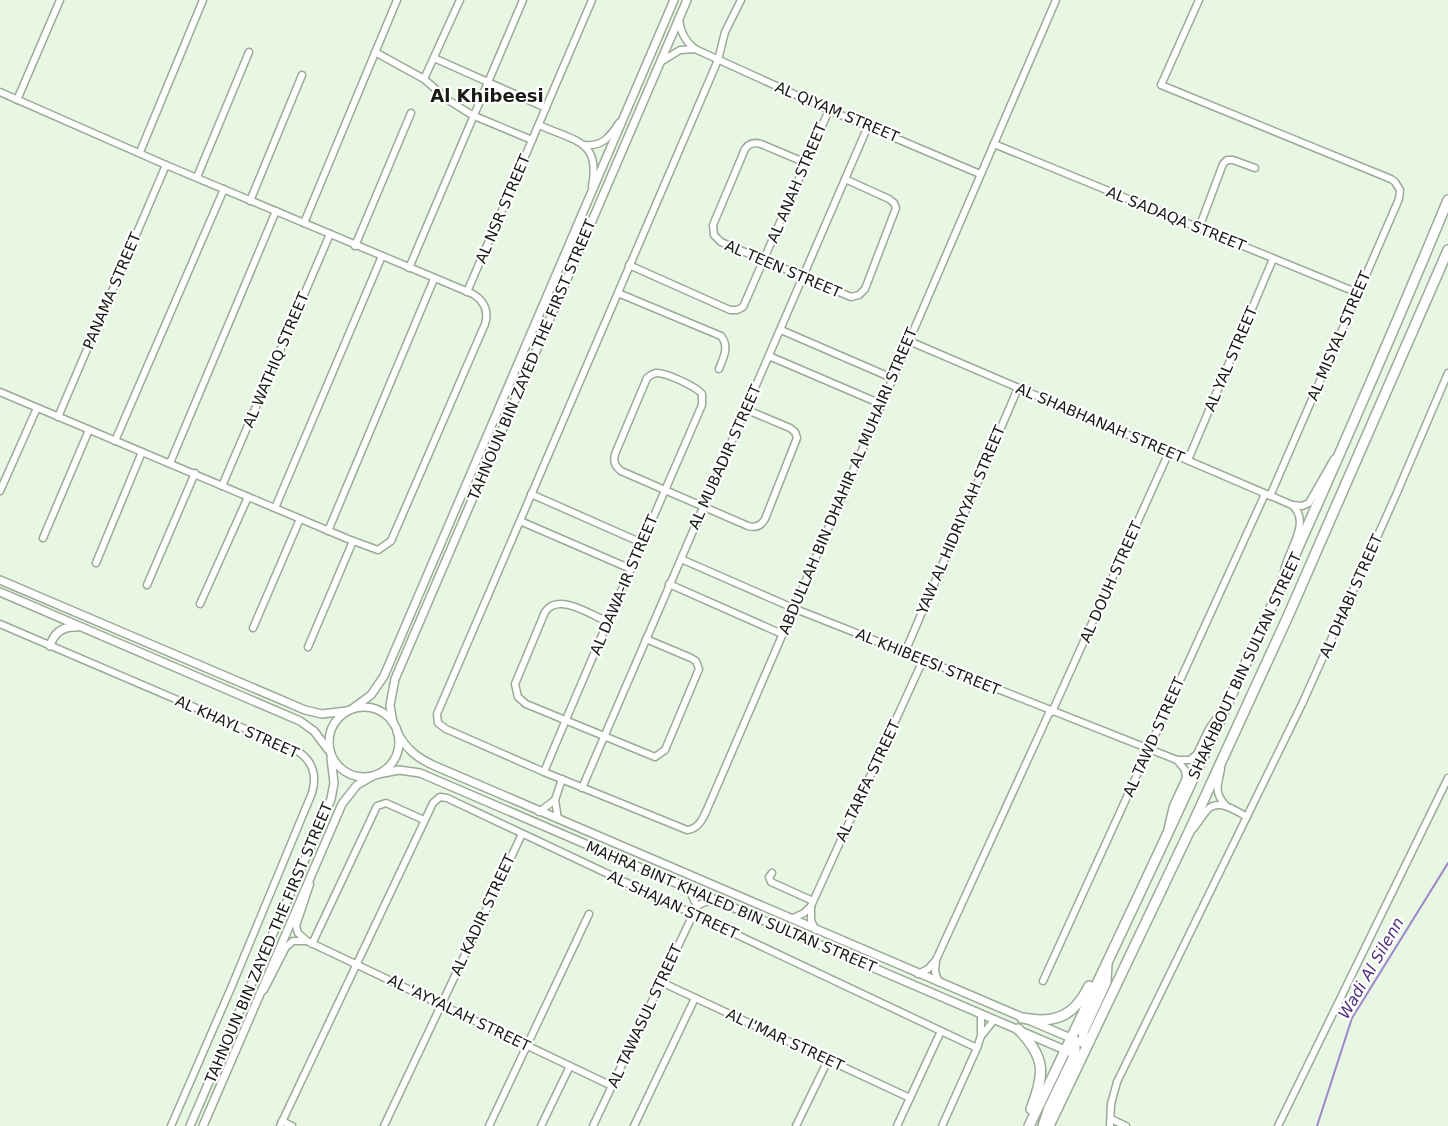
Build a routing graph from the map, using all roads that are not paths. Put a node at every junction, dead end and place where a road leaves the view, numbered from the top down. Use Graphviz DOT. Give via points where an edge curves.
graph roads {
  1 [pos="60,0"];
  2 [pos="203,0"];
  3 [pos="397,0"];
  4 [pos="460,0"];
  5 [pos="523,0"];
  6 [pos="592,0"];
  7 [pos="674,0"];
  8 [pos="687,0"];
  9 [pos="741,0"];
  10 [pos="1056,0"];
  11 [pos="1199,0"];
  12 [pos="679,19"];
  13 [pos="695,49"];
  14 [pos="249,52"];
  15 [pos="375,52"];
  16 [pos="434,58"];
  17 [pos="718,60"];
  18 [pos="661,61"];
  19 [pos="302,75"];
  20 [pos="424,79"];
  21 [pos="487,81"];
  22 [pos="0,92"];
  23 [pos="17,100"];
  24 [pos="546,108"];
  25 [pos="829,110"];
  26 [pos="411,113"];
  27 [pos="472,115"];
  28 [pos="624,116"];
  29 [pos="539,125"];
  30 [pos="868,126"];
  31 [pos="532,140"];
  32 [pos="582,144"];
  33 [pos="994,144"];
  34 [pos="140,152"];
  35 [pos="806,163"];
  36 [pos="166,165"];
  37 [pos="1255,168"];
  38 [pos="980,174"];
  39 [pos="197,177"];
  40 [pos="845,179"];
  41 [pos="224,189"];
  42 [pos="591,195"];
  43 [pos="1448,200"];
  44 [pos="250,201"];
  45 [pos="276,211"];
  46 [pos="304,223"];
  47 [pos="1199,228"];
  48 [pos="330,234"];
  49 [pos="355,246"];
  50 [pos="1448,250"];
  51 [pos="382,256"];
  52 [pos="1273,259"];
  53 [pos="764,261"];
  54 [pos="629,266"];
  55 [pos="409,268"];
  56 [pos="802,278"];
  57 [pos="434,279"];
  58 [pos="467,292"];
  59 [pos="618,293"];
  60 [pos="1358,293"];
  61 [pos="781,330"];
  62 [pos="909,341"];
  63 [pos="769,356"];
  64 [pos="719,369"];
  65 [pos="1448,373"];
  66 [pos="892,378"];
  67 [pos="1018,388"];
  68 [pos="0,392"];
  69 [pos="881,404"];
  70 [pos="37,408"];
  71 [pos="745,409"];
  72 [pos="58,417"];
  73 [pos="89,430"];
  74 [pos="115,441"];
  75 [pos="1343,448"];
  76 [pos="142,452"];
  77 [pos="1169,452"];
  78 [pos="1188,460"];
  79 [pos="170,463"];
  80 [pos="195,473"];
  81 [pos="222,486"];
  82 [pos="0,491"];
  83 [pos="665,491"];
  84 [pos="531,494"];
  85 [pos="1267,495"];
  86 [pos="248,497"];
  87 [pos="1292,506"];
  88 [pos="703,507"];
  89 [pos="275,508"];
  90 [pos="300,519"];
  91 [pos="520,521"];
  92 [pos="328,531"];
  93 [pos="43,538"];
  94 [pos="353,541"];
  95 [pos="642,543"];
  96 [pos="681,559"];
  97 [pos="96,563"];
  98 [pos="631,569"];
  99 [pos="0,580"];
  100 [pos="669,584"];
  101 [pos="1283,584"];
  102 [pos="147,585"];
  103 [pos="0,592"];
  104 [pos="200,604"];
  105 [pos="793,608"];
  106 [pos="608,622"];
  107 [pos="0,624"];
  108 [pos="254,628"];
  109 [pos="88,629"];
  110 [pos="782,634"];
  111 [pos="646,639"];
  112 [pos="50,646"];
  113 [pos="308,647"];
  114 [pos="904,652"];
  115 [pos="923,660"];
  116 [pos="1228,703"];
  117 [pos="349,710"];
  118 [pos="1051,711"];
  119 [pos="565,721"];
  120 [pos="393,723"];
  121 [pos="397,732"];
  122 [pos="604,738"];
  123 [pos="1149,748"];
  124 [pos="331,755"];
  125 [pos="1177,760"];
  126 [pos="1221,763"];
  127 [pos="544,772"];
  128 [pos="375,775"];
  129 [pos="1448,778"];
  130 [pos="562,779"];
  131 [pos="582,788"];
  132 [pos="555,800"];
  133 [pos="1226,806"];
  134 [pos="539,812"];
  135 [pos="1248,817"];
  136 [pos="558,819"];
  137 [pos="424,820"];
  138 [pos="522,834"];
  139 [pos="1167,834"];
  140 [pos="1188,834"];
  141 [pos="772,873"];
  142 [pos="310,878"];
  143 [pos="688,887"];
  144 [pos="721,901"];
  145 [pos="812,903"];
  146 [pos="697,906"];
  147 [pos="1134,906"];
  148 [pos="693,914"];
  149 [pos="589,915"];
  150 [pos="791,919"];
  151 [pos="816,930"];
  152 [pos="310,942"];
  153 [pos="936,960"];
  154 [pos="1107,960"];
  155 [pos="356,964"];
  156 [pos="918,974"];
  157 [pos="1044,981"];
  158 [pos="661,982"];
  159 [pos="939,982"];
  160 [pos="260,994"];
  161 [pos="695,998"];
  162 [pos="441,1004"];
  163 [pos="981,1014"];
  164 [pos="1022,1018"];
  165 [pos="994,1020"];
  166 [pos="1018,1029"];
  167 [pos="941,1031"];
  168 [pos="981,1036"];
  169 [pos="1071,1039"];
  170 [pos="1088,1044"];
  171 [pos="527,1046"];
  172 [pos="977,1048"];
  173 [pos="1074,1053"];
  174 [pos="828,1060"];
  175 [pos="570,1066"];
  176 [pos="612,1086"];
  177 [pos="910,1098"];
  178 [pos="1111,1122"];
  179 [pos="281,1124"];
  180 [pos="171,1126"];
  181 [pos="190,1126"];
  182 [pos="203,1126"];
  183 [pos="292,1126"];
  184 [pos="384,1126"];
  185 [pos="489,1126"];
  186 [pos="542,1126"];
  187 [pos="593,1126"];
  188 [pos="634,1126"];
  189 [pos="796,1126"];
  190 [pos="897,1126"];
  191 [pos="942,1126"];
  192 [pos="1024,1126"];
  193 [pos="1029,1126"];
  194 [pos="1043,1126"];
  195 [pos="1049,1126"];
  196 [pos="1126,1126"];
  197 [pos="1278,1126"];
  1 -- 23 [label="street"];
  2 -- 34 [label="street"];
  3 -- 15 [label="street"];
  4 -- 16 [label="street"];
  5 -- 21 [label="street"];
  6 -- 24 [label="street, AL NSR STREET"];
  7 -- 28 [label="street, TAHNOUN BIN ZAYED THE FIRST STREET"];
  8 -- 12 [label="street, TAHNOUN BIN ZAYED THE FIRST STREET"];
  9 -- 17 [label="street, ABDULLAH BIN DHAHIR AL MUHAIRI STREET" via="725,32"];
  10 -- 33 [label="street, ABDULLAH BIN DHAHIR AL MUHAIRI STREET"];
  11 -- 60 [label="street, AL MISYAL STREET" via="1161,85 1398,185 1400,195"];
  12 -- 13 [label="street" via="681,33"];
  12 -- 18 [label="street, TAHNOUN BIN ZAYED THE FIRST STREET"];
  13 -- 17 [label="street, AL QIYAM STREET"];
  13 -- 18 [label="street" via="673,53"];
  14 -- 39 [label="street"];
  15 -- 20 [label="street"];
  15 -- 46 [label="street"];
  16 -- 20 [label="street"];
  16 -- 21 [label="street"];
  17 -- 25 [label="street, AL QIYAM STREET"];
  17 -- 54 [label="street, ABDULLAH BIN DHAHIR AL MUHAIRI STREET"];
  18 -- 120 [label="street, TAHNOUN BIN ZAYED THE FIRST STREET" via="395,679 391,697"];
  19 -- 44 [label="street"];
  20 -- 27 [label="street"];
  21 -- 24 [label="street"];
  21 -- 27 [label="street"];
  22 -- 23 [label="street"];
  23 -- 34 [label="street"];
  24 -- 29 [label="street, AL NSR STREET"];
  25 -- 30 [label="street, AL QIYAM STREET"];
  25 -- 35 [label="street, AL ANAH STREET"];
  26 -- 49 [label="street"];
  27 -- 31 [label="street"];
  27 -- 55 [label="street"];
  28 -- 32 [label="street" via="607,139 595,145"];
  28 -- 42 [label="street, TAHNOUN BIN ZAYED THE FIRST STREET"];
  29 -- 31 [label="street, AL NSR STREET"];
  29 -- 32 [label="street"];
  30 -- 38 [label="street, AL QIYAM STREET"];
  30 -- 40 [label="street, AL MUBADIR STREET"];
  31 -- 58 [label="street, AL NSR STREET"];
  32 -- 42 [label="street" via="595,165"];
  33 -- 38 [label="street, ABDULLAH BIN DHAHIR AL MUHAIRI STREET"];
  33 -- 47 [label="street, AL SADAQA STREET"];
  34 -- 36 [label="street"];
  35 -- 53 [label="street, AL ANAH STREET"];
  35 -- 53 [label="street, AL TEEN STREET" via="756,143 745,149 713,231 721,242"];
  36 -- 39 [label="street"];
  36 -- 72 [label="street, PANAMA STREET"];
  37 -- 47 [label="street" via="1233,160 1223,164"];
  38 -- 62 [label="street, ABDULLAH BIN DHAHIR AL MUHAIRI STREET"];
  39 -- 41 [label="street"];
  40 -- 56 [label="street, AL MUBADIR STREET"];
  40 -- 56 [label="street, AL TEEN STREET" via="889,199 896,208 865,289 859,295 847,297"];
  41 -- 44 [label="street"];
  41 -- 74 [label="street"];
  42 -- 117 [label="street, TAHNOUN BIN ZAYED THE FIRST STREET" via="384,676 371,695"];
  43 -- 75 [label="main road, SHAKHBOUT BIN SULTAN STREET"];
  44 -- 45 [label="street"];
  45 -- 46 [label="street"];
  45 -- 79 [label="street"];
  46 -- 48 [label="street"];
  47 -- 52 [label="street, AL SADAQA STREET"];
  48 -- 49 [label="street"];
  48 -- 81 [label="street, AL WATHIQ STREET"];
  49 -- 51 [label="street"];
  50 -- 126 [label="main road, SHAKHBOUT BIN SULTAN STREET"];
  51 -- 55 [label="street"];
  51 -- 89 [label="street"];
  52 -- 60 [label="street, AL SADAQA STREET"];
  52 -- 78 [label="street, AL YAL STREET"];
  53 -- 54 [label="street, AL ANAH STREET" via="746,304 733,310"];
  53 -- 56 [label="street, AL TEEN STREET"];
  54 -- 59 [label="street, ABDULLAH BIN DHAHIR AL MUHAIRI STREET"];
  55 -- 57 [label="street"];
  56 -- 61 [label="street, AL MUBADIR STREET"];
  57 -- 58 [label="street"];
  57 -- 92 [label="street"];
  58 -- 94 [label="street" via="483,302 487,319 392,541 374,550"];
  59 -- 64 [label="street" via="721,336 726,348"];
  59 -- 84 [label="street, ABDULLAH BIN DHAHIR AL MUHAIRI STREET"];
  60 -- 85 [label="street, AL MISYAL STREET"];
  61 -- 63 [label="street, AL MUBADIR STREET"];
  61 -- 66 [label="street"];
  62 -- 66 [label="street, ABDULLAH BIN DHAHIR AL MUHAIRI STREET"];
  62 -- 67 [label="street, AL SHABHANAH STREET"];
  63 -- 69 [label="street"];
  63 -- 71 [label="street, AL MUBADIR STREET"];
  65 -- 135 [label="street, AL DHABI STREET" via="1392,505"];
  66 -- 69 [label="street, ABDULLAH BIN DHAHIR AL MUHAIRI STREET"];
  67 -- 77 [label="street, AL SHABHANAH STREET"];
  67 -- 114 [label="street, YAW AL HIDRIYYAH STREET"];
  68 -- 70 [label="street"];
  69 -- 105 [label="street, ABDULLAH BIN DHAHIR AL MUHAIRI STREET"];
  70 -- 72 [label="street"];
  70 -- 82 [label="street"];
  71 -- 88 [label="street, AL MUBADIR STREET"];
  71 -- 88 [label="street" via="790,428 797,435 765,519 751,527"];
  72 -- 73 [label="street"];
  73 -- 74 [label="street"];
  73 -- 93 [label="street"];
  74 -- 76 [label="street"];
  75 -- 87 [label="street" via="1312,500 1306,505"];
  75 -- 101 [label="main road, SHAKHBOUT BIN SULTAN STREET"];
  76 -- 79 [label="street"];
  76 -- 97 [label="street"];
  77 -- 78 [label="street, AL SHABHANAH STREET"];
  77 -- 118 [label="street, AL DOUH STREET"];
  78 -- 85 [label="street, AL SHABHANAH STREET"];
  79 -- 80 [label="street"];
  80 -- 81 [label="street"];
  80 -- 102 [label="street"];
  81 -- 86 [label="street"];
  83 -- 83 [label="street, AL DAWA-IR STREET" via="621,471 615,464 615,454 650,376 660,373 694,387 703,398"];
  83 -- 88 [label="street"];
  83 -- 95 [label="street, AL DAWA-IR STREET"];
  84 -- 91 [label="street, ABDULLAH BIN DHAHIR AL MUHAIRI STREET"];
  84 -- 95 [label="street"];
  85 -- 87 [label="street, AL SHABHANAH STREET"];
  85 -- 123 [label="street, AL TAWD STREET"];
  86 -- 89 [label="street"];
  86 -- 104 [label="street"];
  87 -- 101 [label="street" via="1301,525 1287,558"];
  88 -- 96 [label="street, AL MUBADIR STREET"];
  89 -- 90 [label="street"];
  90 -- 92 [label="street"];
  90 -- 108 [label="street"];
  91 -- 98 [label="street"];
  91 -- 127 [label="street, ABDULLAH BIN DHAHIR AL MUHAIRI STREET" via="437,718 446,729"];
  92 -- 94 [label="street"];
  94 -- 113 [label="street"];
  95 -- 98 [label="street, AL DAWA-IR STREET"];
  96 -- 100 [label="street, AL MUBADIR STREET"];
  96 -- 105 [label="street, AL KHIBEESI STREET"];
  98 -- 106 [label="street, AL DAWA-IR STREET"];
  99 -- 117 [label="street" via="305,710 322,714"];
  100 -- 110 [label="street"];
  100 -- 111 [label="street, AL MUBADIR STREET"];
  101 -- 116 [label="main road, SHAKHBOUT BIN SULTAN STREET"];
  103 -- 109 [label="street"];
  105 -- 110 [label="street, ABDULLAH BIN DHAHIR AL MUHAIRI STREET"];
  105 -- 114 [label="street, AL KHIBEESI STREET"];
  106 -- 119 [label="street, AL DAWA-IR STREET"];
  106 -- 119 [label="street" via="563,603 550,606 545,612 515,691 523,702"];
  107 -- 112 [label="street, AL KHAYL STREET"];
  109 -- 112 [label="street" via="64,628 54,635"];
  109 -- 124 [label="street" via="300,721 314,731"];
  110 -- 131 [label="street, ABDULLAH BIN DHAHIR AL MUHAIRI STREET" via="697,827 685,829"];
  111 -- 122 [label="street, AL MUBADIR STREET"];
  111 -- 122 [label="street" via="693,659 699,669 694,682 659,756 650,757"];
  112 -- 180 [label="street, AL KHAYL STREET" via="299,753 314,774 304,812"];
  114 -- 115 [label="street, AL KHIBEESI STREET"];
  115 -- 118 [label="street, AL KHIBEESI STREET"];
  115 -- 145 [label="street, AL TARFA STREET"];
  116 -- 125 [label="street" via="1197,754 1190,760"];
  116 -- 139 [label="main road, SHAKHBOUT BIN SULTAN STREET"];
  117 -- 120 [label="street" via="375,709"];
  117 -- 124 [label="street" via="331,729"];
  118 -- 123 [label="street, AL KHIBEESI STREET"];
  118 -- 153 [label="street, AL DOUH STREET"];
  119 -- 122 [label="street"];
  119 -- 127 [label="street, AL DAWA-IR STREET"];
  120 -- 121 [label="street"];
  121 -- 128 [label="street" via="396,756 386,770"];
  121 -- 134 [label="street, MAHRA BINT KHALED BIN SULTAN STREET" via="409,750 426,762"];
  122 -- 131 [label="street, AL MUBADIR STREET"];
  123 -- 125 [label="street, AL KHIBEESI STREET"];
  123 -- 157 [label="street, AL TAWD STREET"];
  124 -- 128 [label="street" via="350,774"];
  124 -- 181 [label="street, TAHNOUN BIN ZAYED THE FIRST STREET" via="331,799"];
  125 -- 139 [label="street" via="1186,778 1173,806"];
  126 -- 133 [label="street" via="1216,790"];
  126 -- 140 [label="main road, SHAKHBOUT BIN SULTAN STREET"];
  127 -- 130 [label="street, ABDULLAH BIN DHAHIR AL MUHAIRI STREET"];
  128 -- 142 [label="street, TAHNOUN BIN ZAYED THE FIRST STREET" via="346,797"];
  128 -- 143 [label="street, MAHRA BINT KHALED BIN SULTAN STREET" via="399,770 420,773"];
  129 -- 197 [label="street"];
  130 -- 131 [label="street, ABDULLAH BIN DHAHIR AL MUHAIRI STREET"];
  130 -- 132 [label="street"];
  132 -- 134 [label="street"];
  132 -- 136 [label="street"];
  133 -- 135 [label="street"];
  133 -- 140 [label="street" via="1209,809"];
  134 -- 136 [label="street, MAHRA BINT KHALED BIN SULTAN STREET"];
  135 -- 178 [label="street, AL DHABI STREET" via="1117,1082"];
  136 -- 150 [label="street, MAHRA BINT KHALED BIN SULTAN STREET"];
  137 -- 138 [label="street, AL SHAJAN STREET" via="434,800 444,797"];
  137 -- 152 [label="street" via="386,803 377,806"];
  137 -- 155 [label="street, AL SHAJAN STREET"];
  138 -- 148 [label="street, AL SHAJAN STREET"];
  138 -- 162 [label="street, AL KADIR STREET"];
  139 -- 147 [label="main road, SHAKHBOUT BIN SULTAN STREET"];
  140 -- 170 [label="main road, SHAKHBOUT BIN SULTAN STREET"];
  141 -- 145 [label="street" via="771,882"];
  142 -- 152 [label="street" via="296,926 298,933"];
  142 -- 160 [label="street, TAHNOUN BIN ZAYED THE FIRST STREET"];
  143 -- 144 [label="street, MAHRA BINT KHALED BIN SULTAN STREET"];
  143 -- 146 [label="street"];
  144 -- 146 [label="street"];
  144 -- 163 [label="street, MAHRA BINT KHALED BIN SULTAN STREET"];
  145 -- 150 [label="street" via="804,913"];
  145 -- 151 [label="street" via="811,921"];
  146 -- 148 [label="street, AL TAWASUL STREET"];
  147 -- 154 [label="main road, SHAKHBOUT BIN SULTAN STREET"];
  147 -- 164 [label="main road" via="1074,1008 1054,1019"];
  148 -- 158 [label="street, AL TAWASUL STREET"];
  148 -- 167 [label="street, AL SHAJAN STREET"];
  149 -- 171 [label="street"];
  150 -- 151 [label="street, MAHRA BINT KHALED BIN SULTAN STREET"];
  151 -- 156 [label="street, MAHRA BINT KHALED BIN SULTAN STREET"];
  152 -- 155 [label="street, AL 'AYYALAH STREET"];
  152 -- 160 [label="street" via="293,941 286,947"];
  153 -- 156 [label="street, AL DOUH STREET"];
  153 -- 159 [label="street"];
  154 -- 169 [label="main road, SHAKHBOUT BIN SULTAN STREET"];
  154 -- 170 [label="main road" via="1106,982 1083,1032"];
  155 -- 162 [label="street, AL 'AYYALAH STREET"];
  155 -- 179 [label="street, AL SHAJAN STREET"];
  156 -- 159 [label="street, MAHRA BINT KHALED BIN SULTAN STREET"];
  158 -- 161 [label="street, AL I'MAR STREET"];
  158 -- 176 [label="street, AL TAWASUL STREET"];
  159 -- 164 [label="street, MAHRA BINT KHALED BIN SULTAN STREET"];
  160 -- 182 [label="street, TAHNOUN BIN ZAYED THE FIRST STREET"];
  161 -- 174 [label="street, AL I'MAR STREET"];
  161 -- 188 [label="street"];
  162 -- 171 [label="street, AL 'AYYALAH STREET"];
  162 -- 184 [label="street, AL KADIR STREET"];
  163 -- 165 [label="street, MAHRA BINT KHALED BIN SULTAN STREET"];
  163 -- 168 [label="street"];
  164 -- 169 [label="street, MAHRA BINT KHALED BIN SULTAN STREET"];
  165 -- 166 [label="street, MAHRA BINT KHALED BIN SULTAN STREET"];
  165 -- 168 [label="street"];
  166 -- 173 [label="street, MAHRA BINT KHALED BIN SULTAN STREET"];
  166 -- 192 [label="main road" via="1036,1050 1042,1071"];
  167 -- 172 [label="street, AL SHAJAN STREET"];
  167 -- 177 [label="street"];
  168 -- 172 [label="street"];
  169 -- 170 [label="street, MAHRA BINT KHALED BIN SULTAN STREET"];
  169 -- 173 [label="main road, SHAKHBOUT BIN SULTAN STREET"];
  170 -- 173 [label="main road, SHAKHBOUT BIN SULTAN STREET"];
  171 -- 175 [label="street, AL 'AYYALAH STREET"];
  171 -- 185 [label="street"];
  172 -- 191 [label="street"];
  173 -- 193 [label="main road, SHAKHBOUT BIN SULTAN STREET"];
  173 -- 194 [label="main road"];
  173 -- 195 [label="main road, SHAKHBOUT BIN SULTAN STREET"];
  174 -- 177 [label="street, AL I'MAR STREET"];
  174 -- 189 [label="street"];
  175 -- 176 [label="street, AL 'AYYALAH STREET"];
  175 -- 186 [label="street"];
  176 -- 187 [label="street, AL TAWASUL STREET"];
  177 -- 190 [label="street"];
  178 -- 196 [label="street"];
  179 -- 183 [label="street"];
}
